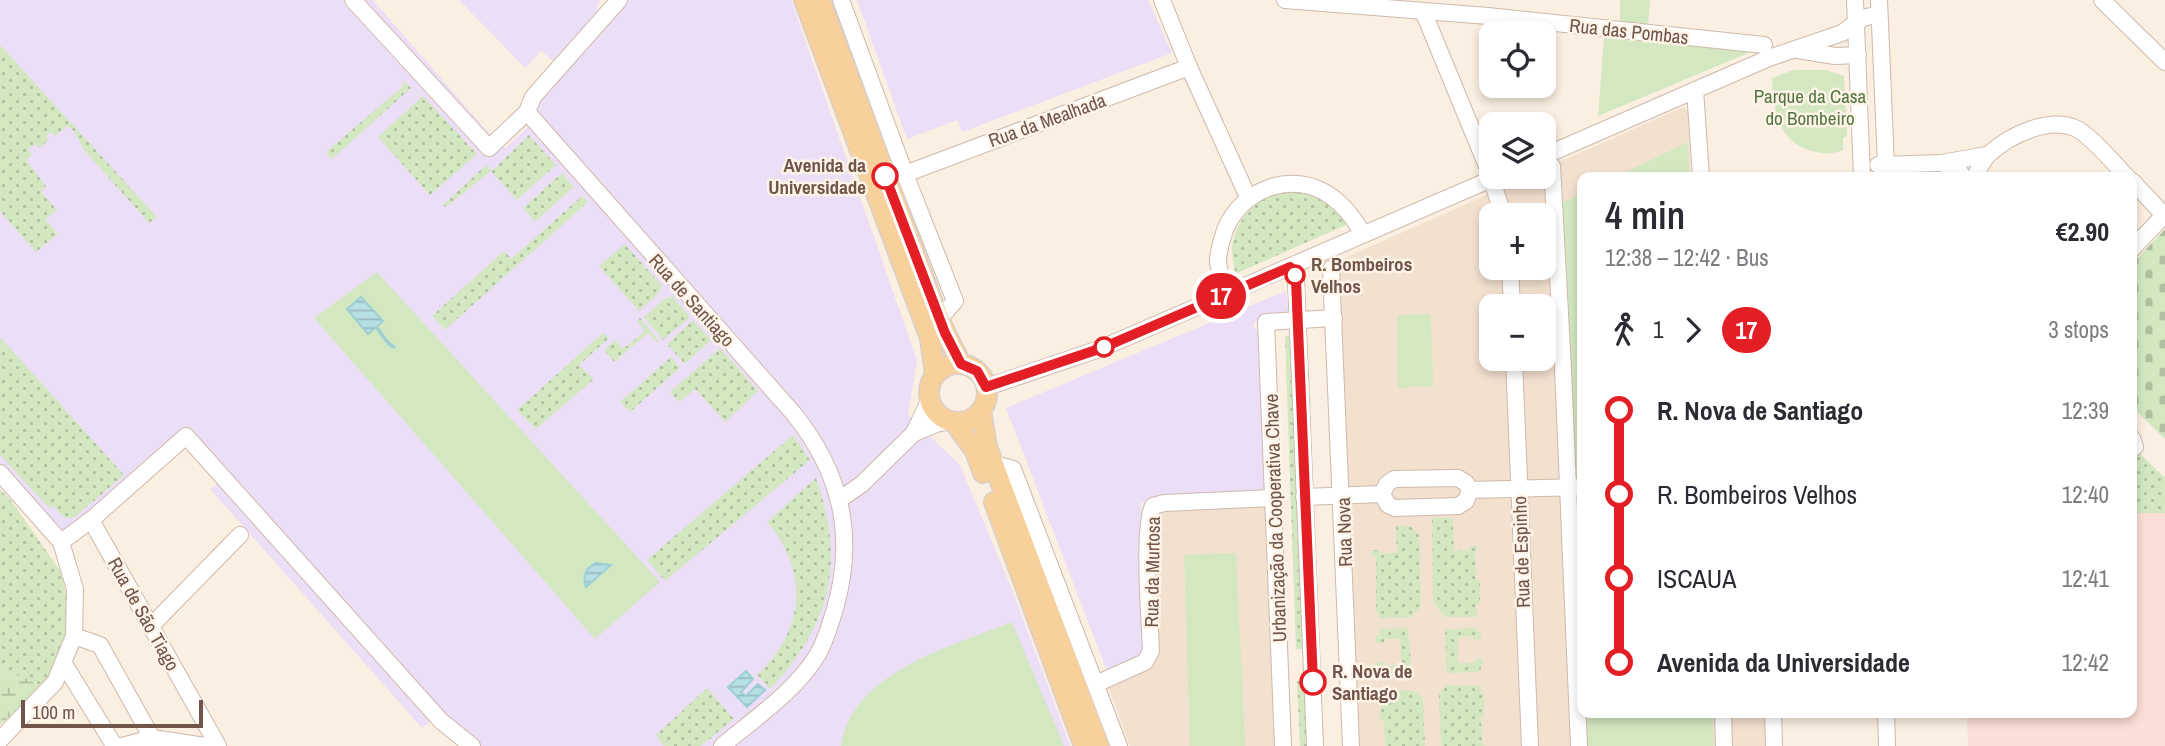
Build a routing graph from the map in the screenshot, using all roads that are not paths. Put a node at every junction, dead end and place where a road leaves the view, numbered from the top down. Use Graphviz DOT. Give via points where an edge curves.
graph roads {
  1 [pos="353,0"];
  2 [pos="619,0"];
  3 [pos="804,0"];
  4 [pos="820,0"];
  5 [pos="841,0"];
  6 [pos="1162,0"];
  7 [pos="1284,0"];
  8 [pos="1855,0"];
  9 [pos="2102,0"];
  10 [pos="1879,7"];
  11 [pos="1423,10"];
  12 [pos="1856,22"];
  13 [pos="1764,45"];
  14 [pos="1795,50"];
  15 [pos="1858,55"];
  16 [pos="2165,62"];
  17 [pos="1189,67"];
  18 [pos="1695,90"];
  19 [pos="527,111"];
  20 [pos="1479,144"];
  21 [pos="1987,155"];
  22 [pos="1556,157"];
  23 [pos="1941,163"];
  24 [pos="1886,165"];
  25 [pos="1862,171"];
  26 [pos="1701,172"];
  27 [pos="1960,172"];
  28 [pos="1978,172"];
  29 [pos="2122,172"];
  30 [pos="905,174"];
  31 [pos="1479,183"];
  32 [pos="2137,186"];
  33 [pos="1550,189"];
  34 [pos="1248,197"];
  35 [pos="2165,215"];
  36 [pos="1363,234"];
  37 [pos="2137,244"];
  38 [pos="1290,267"];
  39 [pos="1331,269"];
  40 [pos="1228,293"];
  41 [pos="1334,318"];
  42 [pos="939,319"];
  43 [pos="1298,319"];
  44 [pos="961,364"];
  45 [pos="1514,371"];
  46 [pos="935,375"];
  47 [pos="986,387"];
  48 [pos="929,401"];
  49 [pos="981,411"];
  50 [pos="952,422"];
  51 [pos="914,433"];
  52 [pos="994,464"];
  53 [pos="0,473"];
  54 [pos="1575,487"];
  55 [pos="1519,489"];
  56 [pos="1470,490"];
  57 [pos="1382,494"];
  58 [pos="1342,496"];
  59 [pos="1304,497"];
  60 [pos="1274,498"];
  61 [pos="839,499"];
  62 [pos="91,520"];
  63 [pos="240,535"];
  64 [pos="61,542"];
  65 [pos="1577,616"];
  66 [pos="151,626"];
  67 [pos="74,636"];
  68 [pos="1281,662"];
  69 [pos="1312,662"];
  70 [pos="64,664"];
  71 [pos="1096,684"];
  72 [pos="1579,718"];
  73 [pos="1723,718"];
  74 [pos="1773,718"];
  75 [pos="1886,718"];
  76 [pos="152,738"];
  77 [pos="0,740"];
  78 [pos="119,746"];
  79 [pos="205,746"];
  80 [pos="218,746"];
  81 [pos="472,746"];
  82 [pos="722,746"];
  83 [pos="1084,746"];
  84 [pos="1099,746"];
  85 [pos="1119,746"];
  86 [pos="1283,746"];
  87 [pos="1315,746"];
  88 [pos="1351,746"];
  89 [pos="1530,746"];
  90 [pos="1579,746"];
  91 [pos="1724,746"];
  92 [pos="1774,746"];
  93 [pos="1887,746"];
  1 -- 19 [label="street" via="489,148"];
  2 -- 19 [label="street" via="533,97"];
  3 -- 46 [label="main road" via="930,338"];
  4 -- 42 [label="main road"];
  5 -- 30 [label="street"];
  6 -- 17 [label="street"];
  7 -- 11 [label="street, Rua das Pombas"];
  8 -- 12 [label="street"];
  9 -- 16 [label="street"];
  10 -- 12 [label="street"];
  10 -- 24 [label="street"];
  11 -- 13 [label="street, Rua das Pombas"];
  11 -- 20 [label="street"];
  12 -- 14 [label="street" via="1842,33"];
  12 -- 15 [label="street"];
  14 -- 15 [label="street"];
  14 -- 18 [label="street"];
  15 -- 25 [label="street"];
  17 -- 30 [label="street, Rua da Mealhada"];
  17 -- 34 [label="street"];
  18 -- 22 [label="street"];
  18 -- 26 [label="street"];
  19 -- 61 [label="street, Rua de Santiago" via="808,431"];
  21 -- 23 [label="street"];
  21 -- 28 [label="street"];
  21 -- 29 [label="street" via="2022,134 2059,124 2077,128"];
  23 -- 24 [label="street"];
  23 -- 27 [label="street"];
  24 -- 25 [label="street"];
  30 -- 42 [label="street" via="955,301"];
  31 -- 36 [label="street"];
  32 -- 35 [label="street"];
  33 -- 54 [label="street"];
  34 -- 36 [label="street" via="1289,185 1317,189 1345,207"];
  34 -- 40 [label="street" via="1236,209 1223,236 1218,262"];
  35 -- 37 [label="street"];
  36 -- 38 [label="street"];
  38 -- 40 [label="street"];
  38 -- 43 [label="street, Rua Nova" via="1296,280"];
  39 -- 41 [label="street, Rua Nova"];
  40 -- 47 [label="street" via="1102,348"];
  41 -- 43 [label="street"];
  41 -- 58 [label="street, Rua Nova"];
  42 -- 44 [label="main road"];
  43 -- 59 [label="street, Rua Nova"];
  43 -- 60 [label="street, Urbanização da Cooperativa Chave" via="1266,322"];
  44 -- 46 [label="main road" via="942,368"];
  44 -- 47 [label="main road" via="977,371"];
  45 -- 55 [label="street, Rua de Espinho"];
  46 -- 48 [label="main road"];
  47 -- 49 [label="main road"];
  48 -- 50 [label="main road" via="936,414"];
  48 -- 51 [label="street"];
  49 -- 50 [label="main road" via="974,418"];
  49 -- 52 [label="main road"];
  50 -- 51 [label="street"];
  50 -- 83 [label="main road" via="975,451"];
  51 -- 61 [label="street" via="862,484"];
  52 -- 71 [label="street" via="1013,469"];
  52 -- 84 [label="main road"];
  53 -- 64 [label="street"];
  54 -- 55 [label="street"];
  54 -- 65 [label="street"];
  55 -- 56 [label="street"];
  55 -- 89 [label="street, Rua de Espinho"];
  56 -- 57 [label="street" via="1458,478 1394,479"];
  56 -- 57 [label="street" via="1458,506 1395,508"];
  57 -- 58 [label="street"];
  58 -- 59 [label="street"];
  58 -- 88 [label="street, Rua Nova"];
  59 -- 69 [label="street, Rua Nova"];
  60 -- 68 [label="street, Urbanização da Cooperativa Chave"];
  60 -- 71 [label="street, Rua da Murtosa" via="1153,506 1149,514 1151,651 1145,662"];
  61 -- 82 [label="street, Rua de Santiago" via="845,556 839,594 819,653 776,701"];
  62 -- 64 [label="street"];
  62 -- 66 [label="street, Rua de São Tiago"];
  62 -- 81 [label="street" via="186,436 434,713"];
  63 -- 66 [label="street"];
  64 -- 67 [label="street" via="75,589"];
  66 -- 80 [label="street, Rua de São Tiago"];
  67 -- 70 [label="street"];
  67 -- 76 [label="street" via="100,645"];
  68 -- 69 [label="street"];
  68 -- 86 [label="street, Urbanização da Cooperativa Chave"];
  69 -- 87 [label="street, Rua Nova"];
  70 -- 77 [label="street" via="46,694"];
  70 -- 78 [label="street" via="112,742"];
  71 -- 85 [label="street"];
  72 -- 90 [label="street"];
  73 -- 91 [label="street"];
  74 -- 92 [label="street"];
  75 -- 93 [label="street"];
  76 -- 78 [label="street"];
  76 -- 79 [label="street"];
}
